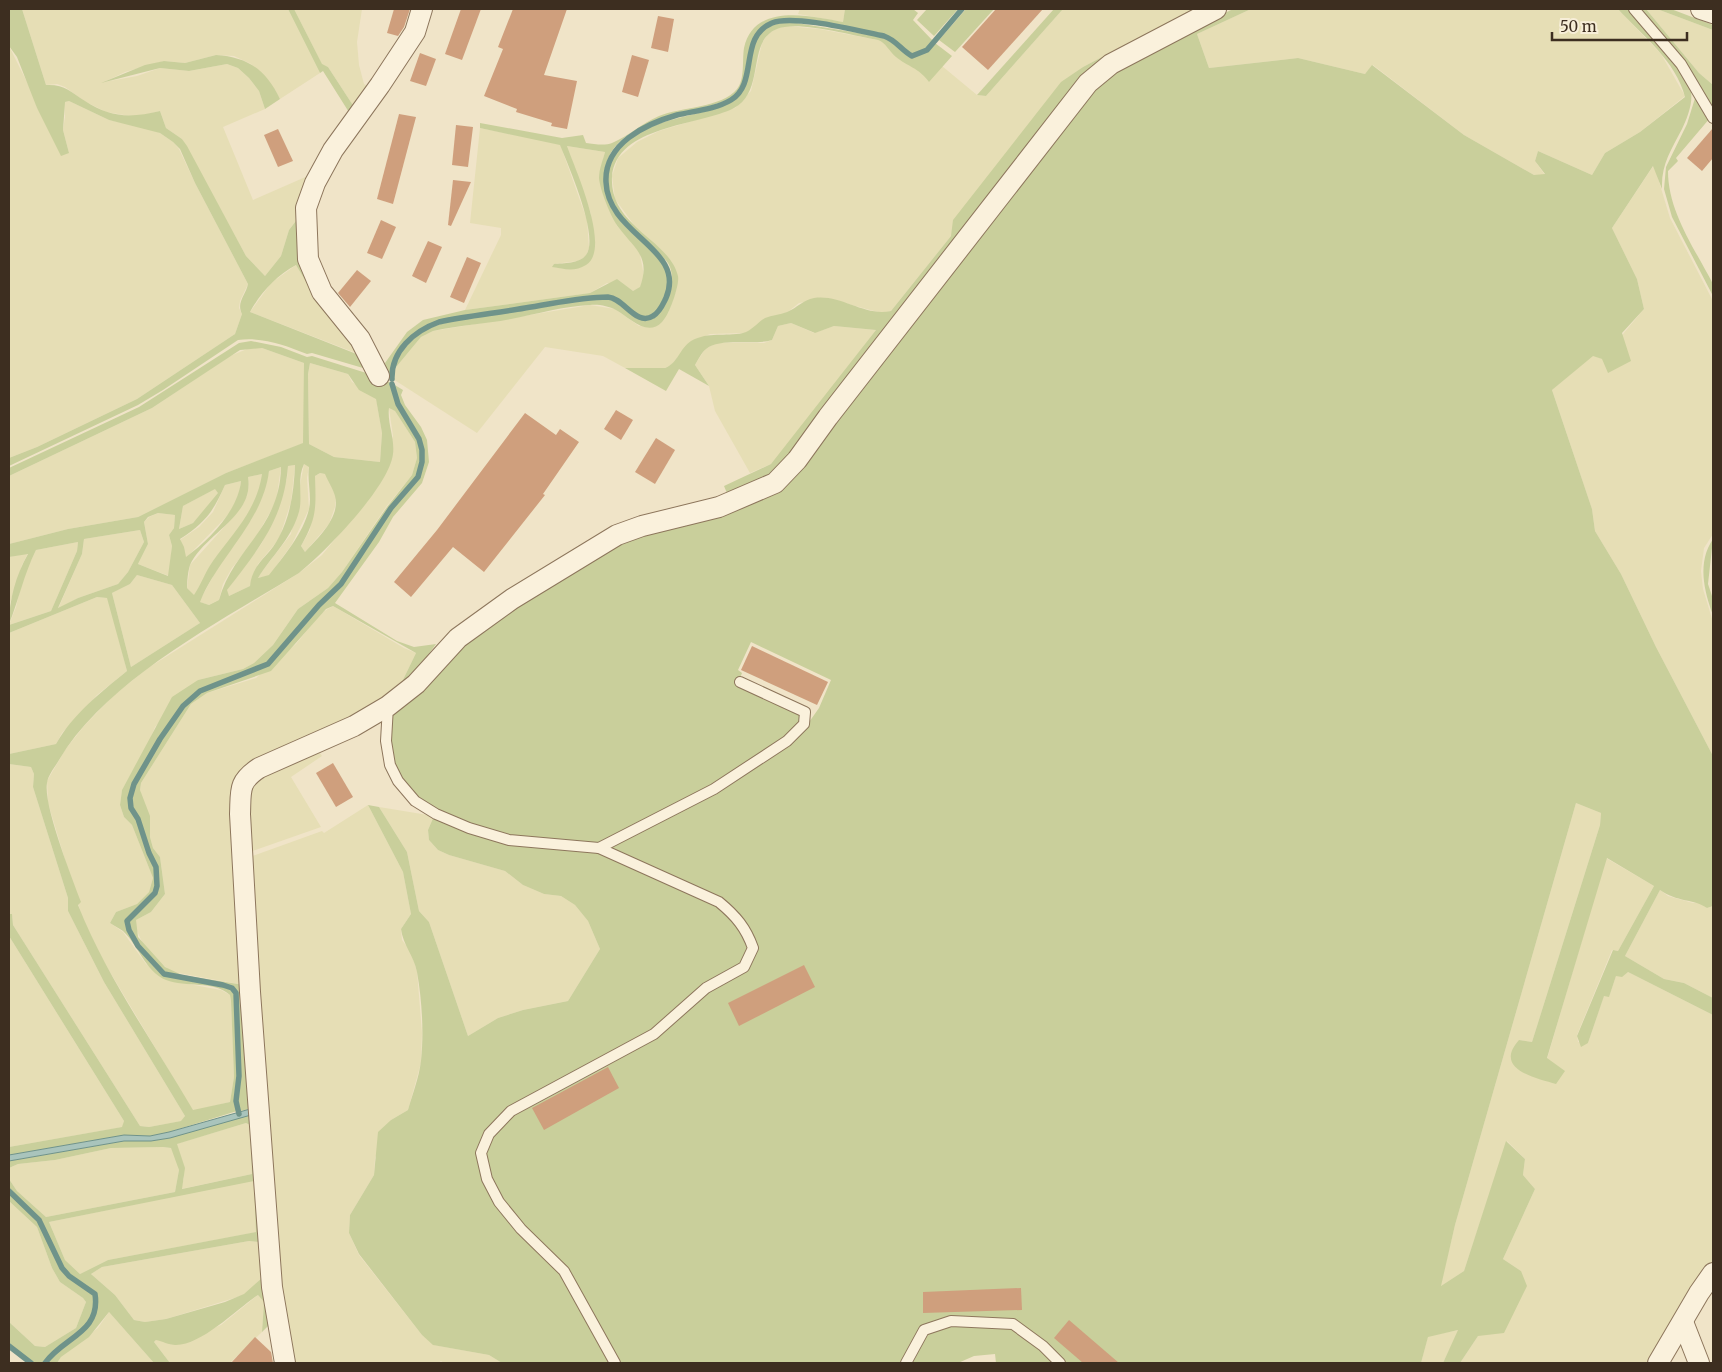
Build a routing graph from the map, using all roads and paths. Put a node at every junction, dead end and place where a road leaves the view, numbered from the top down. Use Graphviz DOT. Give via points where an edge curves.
graph roads {
  1 [pos="422,9"];
  2 [pos="1216,9"];
  3 [pos="1634,9"];
  4 [pos="1701,9"];
  5 [pos="1713,13"];
  6 [pos="1713,118"];
  7 [pos="379,376"];
  8 [pos="740,682"];
  9 [pos="388,706"];
  10 [pos="599,848"];
  11 [pos="1713,1273"];
  12 [pos="1683,1322"];
  13 [pos="285,1363"];
  14 [pos="615,1363"];
  15 [pos="906,1363"];
  16 [pos="1060,1363"];
  17 [pos="1658,1363"];
  18 [pos="1699,1363"];
  1 -- 7 [label="street" via="415,32 333,150 306,208 308,259 322,292 360,339"];
  2 -- 9 [label="street" via="1111,64 1088,83 797,460 775,483 719,507 616,535 512,599 458,638 416,684"];
  3 -- 6 [label="lane" via="1681,64"];
  4 -- 5 [label="street"];
  8 -- 10 [label="lane" via="805,712 804,724 787,741 714,789"];
  9 -- 10 [label="lane" via="386,741 390,765 414,801 469,828 509,840"];
  9 -- 13 [label="street" via="354,726 259,768 246,777 241,793 259,1125 272,1287"];
  10 -- 14 [label="lane" via="719,902 734,914 753,948 744,967 706,988 654,1034 511,1111 488,1134 480,1153 487,1179 499,1202 521,1229 564,1271"];
  11 -- 12 [label="street"];
  12 -- 17 [label="street"];
  12 -- 18 [label="street"];
  15 -- 16 [label="lane" via="924,1330 951,1321 1013,1324 1044,1346"];
}
